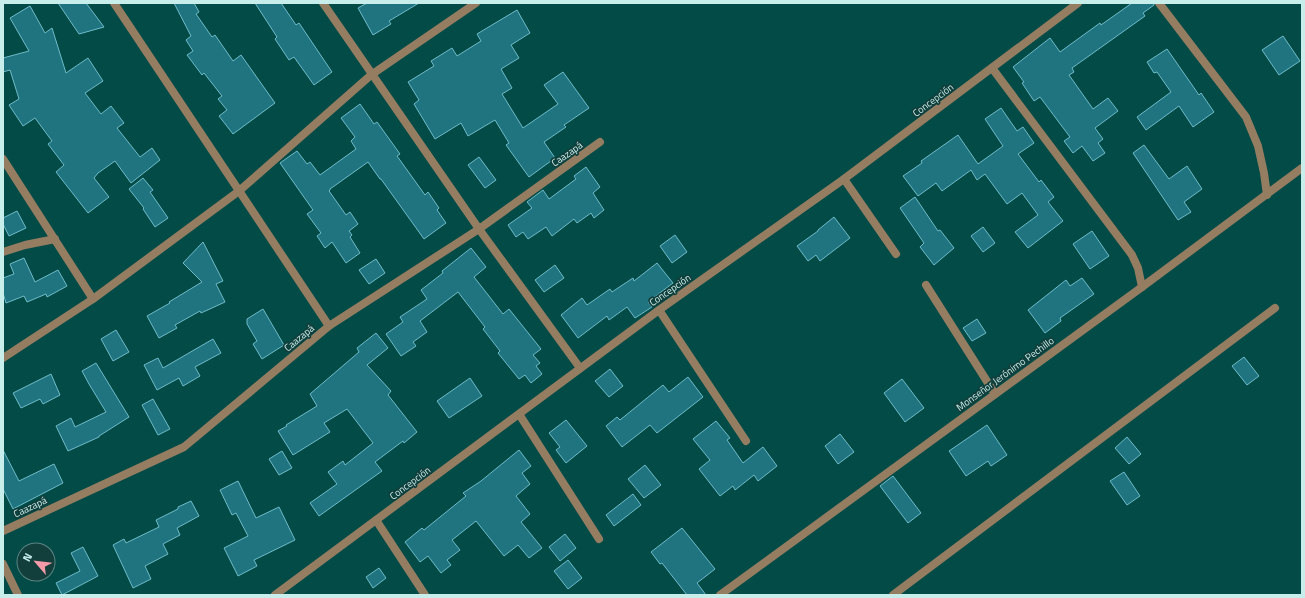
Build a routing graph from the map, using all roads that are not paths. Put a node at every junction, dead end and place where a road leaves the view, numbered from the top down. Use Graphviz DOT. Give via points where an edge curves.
graph roads {
  1 [pos="114,3"];
  2 [pos="323,3"];
  3 [pos="476,3"];
  4 [pos="1078,3"];
  5 [pos="1159,3"];
  6 [pos="992,68"];
  7 [pos="372,75"];
  8 [pos="600,142"];
  9 [pos="3,159"];
  10 [pos="1300,171"];
  11 [pos="844,179"];
  12 [pos="239,191"];
  13 [pos="1267,194"];
  14 [pos="479,228"];
  15 [pos="55,239"];
  16 [pos="3,252"];
  17 [pos="896,254"];
  18 [pos="926,285"];
  19 [pos="1142,287"];
  20 [pos="93,300"];
  21 [pos="1275,308"];
  22 [pos="659,310"];
  23 [pos="329,326"];
  24 [pos="3,358"];
  25 [pos="580,368"];
  26 [pos="995,394"];
  27 [pos="519,414"];
  28 [pos="746,441"];
  29 [pos="376,520"];
  30 [pos="3,531"];
  31 [pos="599,539"];
  32 [pos="3,564"];
  33 [pos="18,595"];
  34 [pos="275,595"];
  35 [pos="425,595"];
  36 [pos="720,595"];
  37 [pos="893,595"];
  1 -- 12 [label="street"];
  2 -- 7 [label="street"];
  3 -- 7 [label="street"];
  4 -- 6 [label="street, Concepción"];
  5 -- 13 [label="street" via="1246,117 1258,146"];
  6 -- 11 [label="street, Concepción"];
  6 -- 19 [label="street" via="1132,255"];
  7 -- 12 [label="street"];
  7 -- 14 [label="street"];
  8 -- 14 [label="street, Caazapá"];
  9 -- 15 [label="street"];
  10 -- 13 [label="street, Monseñor Jerónimo Pechillo"];
  11 -- 17 [label="street"];
  11 -- 22 [label="street, Concepción"];
  12 -- 20 [label="street"];
  12 -- 23 [label="street"];
  13 -- 19 [label="street, Monseñor Jerónimo Pechillo"];
  14 -- 23 [label="street, Caazapá"];
  14 -- 25 [label="street"];
  15 -- 16 [label="street"];
  15 -- 20 [label="street"];
  18 -- 26 [label="street"];
  19 -- 26 [label="street, Monseñor Jerónimo Pechillo"];
  20 -- 24 [label="street"];
  21 -- 37 [label="street"];
  22 -- 25 [label="street, Concepción"];
  22 -- 28 [label="street"];
  23 -- 30 [label="street, Caazapá" via="184,447"];
  25 -- 27 [label="street, Concepción"];
  26 -- 36 [label="street, Monseñor Jerónimo Pechillo"];
  27 -- 29 [label="street, Concepción"];
  27 -- 31 [label="street"];
  29 -- 34 [label="street, Concepción"];
  29 -- 35 [label="street"];
  32 -- 33 [label="street"];
}
